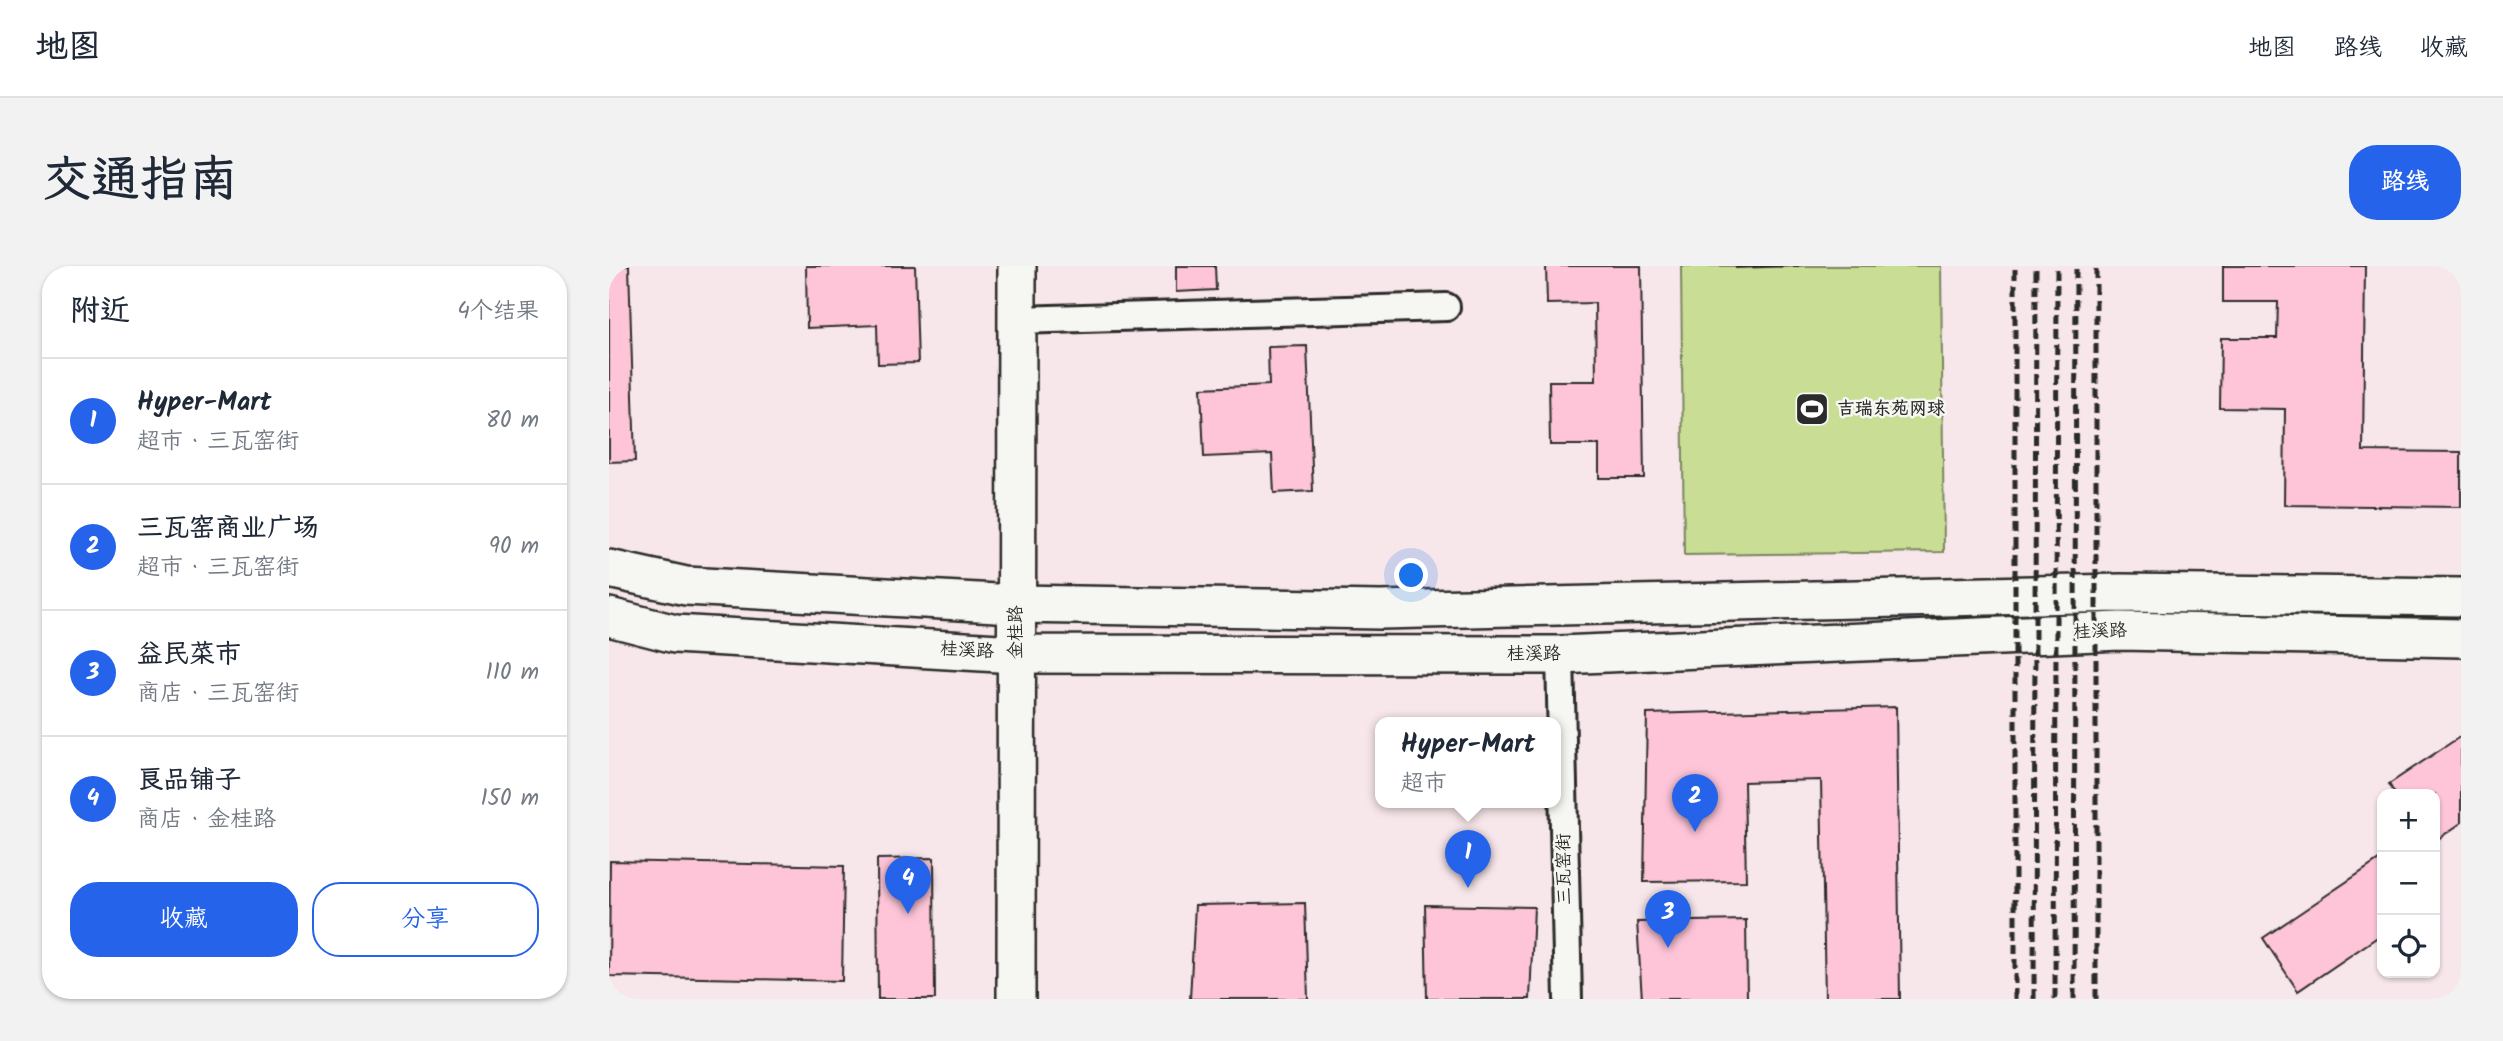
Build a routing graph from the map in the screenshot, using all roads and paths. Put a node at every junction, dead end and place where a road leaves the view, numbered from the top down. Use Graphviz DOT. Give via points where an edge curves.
graph roads {
  1 [pos="1017,266"];
  2 [pos="1446,307"];
  3 [pos="1018,320"];
  4 [pos="609,569"];
  5 [pos="2461,597"];
  6 [pos="1016,604"];
  7 [pos="609,617"];
  8 [pos="2461,638"];
  9 [pos="1016,654"];
  10 [pos="1560,654"];
  11 [pos="1016,999"];
  12 [pos="1568,999"];
  1 -- 3 [label="main road, 金桂路"];
  2 -- 3 [label="street"];
  3 -- 6 [label="main road, 金桂路"];
  4 -- 6 [label="main road" via="686,586"];
  5 -- 6 [label="main road" via="2120,593 1380,610"];
  6 -- 9 [label="main road, 金桂路"];
  7 -- 9 [label="main road, 桂溪路" via="675,634"];
  8 -- 10 [label="main road, 桂溪路" via="2120,631"];
  9 -- 10 [label="main road, 桂溪路"];
  9 -- 11 [label="main road, 金桂路"];
  10 -- 12 [label="street, 三瓦窑街"];
}
